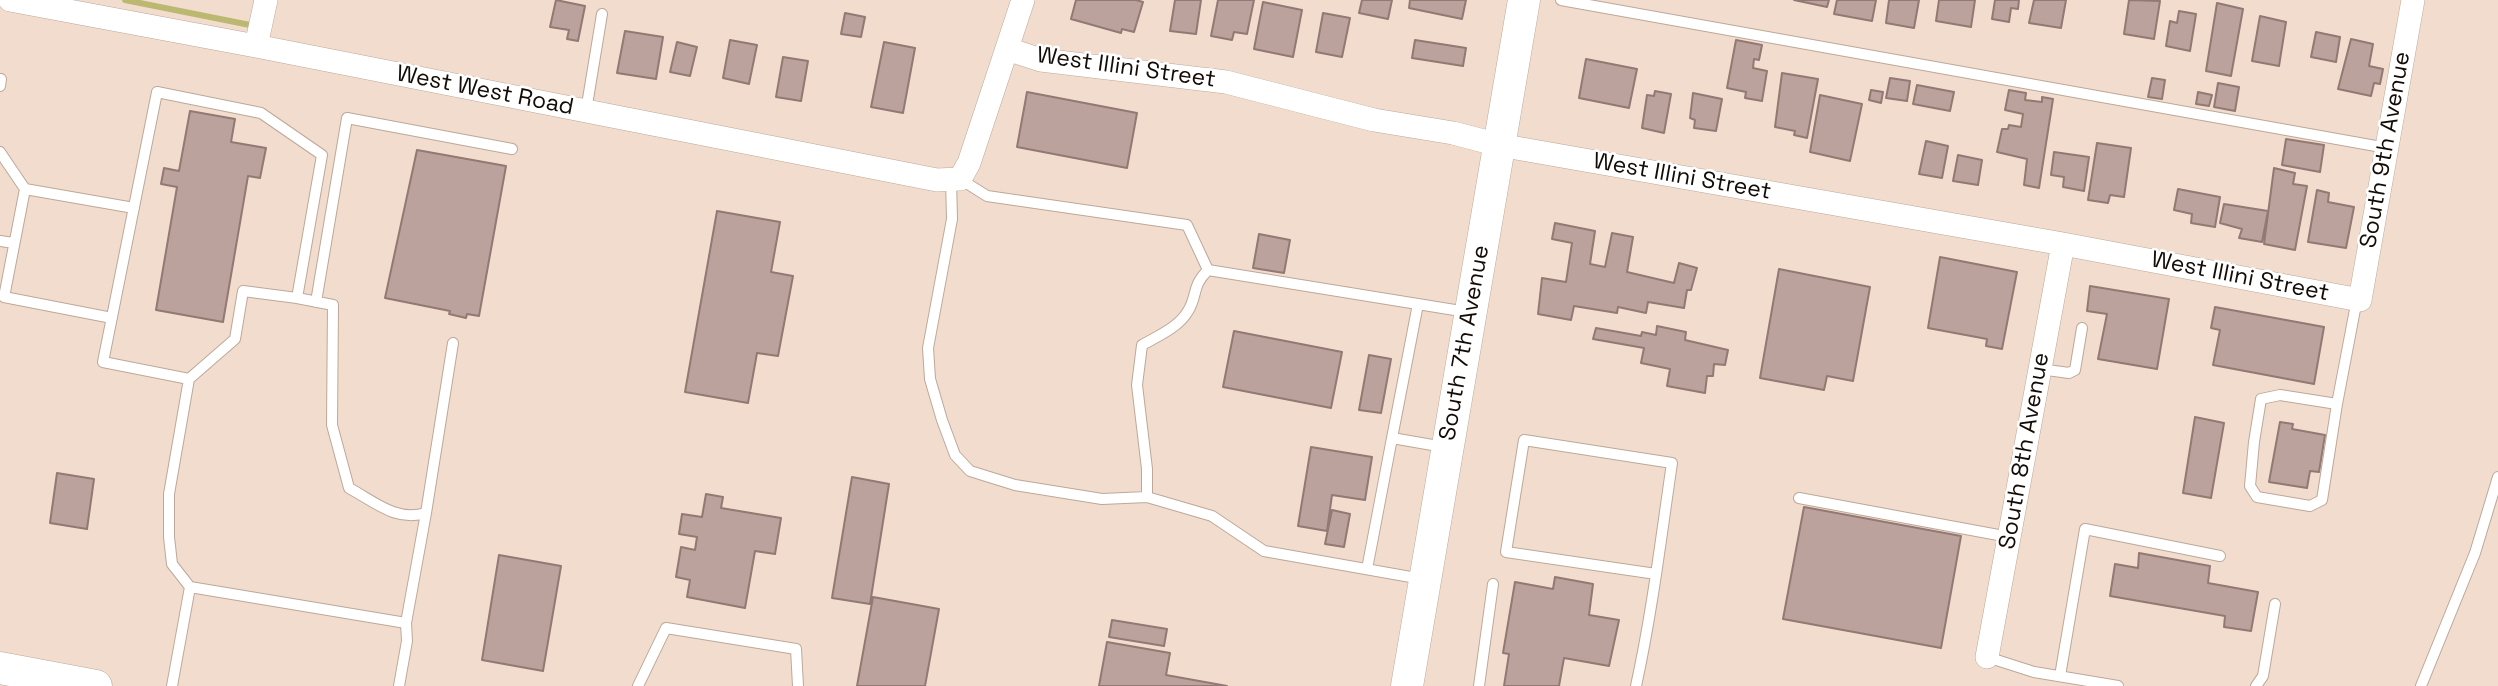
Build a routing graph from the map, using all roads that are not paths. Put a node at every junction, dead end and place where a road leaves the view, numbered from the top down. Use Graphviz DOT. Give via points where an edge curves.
graph roads {
  1 [pos="10,0"];
  2 [pos="266,0"];
  3 [pos="1023,0"];
  4 [pos="1524,0"];
  5 [pos="1561,0"];
  6 [pos="2412,0"];
  7 [pos="602,13"];
  8 [pos="256,46"];
  9 [pos="1007,49"];
  10 [pos="586,111"];
  11 [pos="1499,145"];
  12 [pos="2387,148"];
  13 [pos="512,149"];
  14 [pos="0,152"];
  15 [pos="956,179"];
  16 [pos="25,189"];
  17 [pos="134,208"];
  18 [pos="0,241"];
  19 [pos="14,243"];
  20 [pos="2063,244"];
  21 [pos="1208,270"];
  22 [pos="297,298"];
  23 [pos="2359,300"];
  24 [pos="316,302"];
  25 [pos="1418,304"];
  26 [pos="1470,313"];
  27 [pos="112,318"];
  28 [pos="2082,328"];
  29 [pos="453,343"];
  30 [pos="2040,369"];
  31 [pos="189,379"];
  32 [pos="2337,404"];
  33 [pos="1392,438"];
  34 [pos="1447,448"];
  35 [pos="2498,477"];
  36 [pos="1147,497"];
  37 [pos="1799,498"];
  38 [pos="426,513"];
  39 [pos="2009,537"];
  40 [pos="2220,556"];
  41 [pos="1367,569"];
  42 [pos="1656,574"];
  43 [pos="1424,580"];
  44 [pos="1493,584"];
  45 [pos="190,587"];
  46 [pos="2275,604"];
  47 [pos="406,623"];
  48 [pos="1987,657"];
  49 [pos="0,668"];
  50 [pos="2060,677"];
  51 [pos="96,686"];
  52 [pos="172,686"];
  53 [pos="399,686"];
  54 [pos="638,686"];
  55 [pos="797,686"];
  56 [pos="1407,686"];
  57 [pos="1479,686"];
  58 [pos="1636,686"];
  59 [pos="2118,686"];
  60 [pos="2256,686"];
  61 [pos="2421,686"];
  1 -- 8 [label="street, West West Road"];
  2 -- 8 [label="street"];
  3 -- 9 [label="street"];
  4 -- 11 [label="main road, South 7th Avenue"];
  5 -- 12 [label="lane"];
  6 -- 12 [label="street, South 9th Avenue"];
  7 -- 10 [label="lane"];
  8 -- 10 [label="street, West West Road"];
  9 -- 11 [label="street, West Illini Street" via="1041,60 1226,82 1374,120"];
  9 -- 15 [label="street" via="969,163"];
  10 -- 15 [label="street, West West Road" via="937,180"];
  11 -- 20 [label="street, West Illini Street"];
  11 -- 26 [label="main road, South 7th Avenue"];
  12 -- 23 [label="street, South 9th Avenue"];
  13 -- 24 [label="lane" via="347,118"];
  14 -- 16 [label="lane"];
  15 -- 21 [label="lane" via="987,196 1187,225"];
  15 -- 36 [label="lane" via="928,348 930,379 955,455 970,471 1015,485 1102,499"];
  16 -- 17 [label="lane"];
  16 -- 19 [label="lane"];
  17 -- 22 [label="lane" via="158,92 261,113 322,155"];
  17 -- 27 [label="lane"];
  18 -- 19 [label="lane"];
  19 -- 27 [label="lane" via="4,297"];
  20 -- 23 [label="street, West Illini Street"];
  20 -- 30 [label="street, South 8th Avenue"];
  21 -- 25 [label="lane"];
  21 -- 36 [label="lane" via="1198,281 1188,311 1169,330 1142,345 1137,385"];
  22 -- 24 [label="lane"];
  22 -- 31 [label="lane" via="243,291 235,339"];
  23 -- 32 [label="lane"];
  24 -- 38 [label="lane" via="333,305 332,425 349,488 394,514 411,517"];
  25 -- 26 [label="lane"];
  25 -- 33 [label="lane"];
  26 -- 34 [label="main road, South 7th Avenue"];
  27 -- 31 [label="lane" via="103,362"];
  28 -- 30 [label="lane" via="2075,370"];
  29 -- 38 [label="lane"];
  30 -- 39 [label="street, South 8th Avenue"];
  31 -- 45 [label="lane" via="169,494 169,537 172,564"];
  32 -- 32 [label="lane" via="2280,395 2261,399 2250,486 2257,496 2310,506 2322,500"];
  33 -- 34 [label="lane"];
  33 -- 41 [label="lane"];
  34 -- 43 [label="main road, South 7th Avenue"];
  35 -- 61 [label="lane" via="2475,553"];
  36 -- 41 [label="lane" via="1212,516 1264,551"];
  37 -- 39 [label="lane"];
  38 -- 47 [label="lane"];
  39 -- 48 [label="street, South 8th Avenue"];
  40 -- 50 [label="lane" via="2085,530"];
  41 -- 43 [label="lane"];
  42 -- 42 [label="lane" via="1672,463 1524,440 1506,552"];
  42 -- 58 [label="lane"];
  43 -- 56 [label="main road, South 7th Avenue"];
  44 -- 57 [label="lane"];
  45 -- 47 [label="lane"];
  45 -- 52 [label="lane"];
  46 -- 60 [label="lane" via="2263,676"];
  47 -- 53 [label="lane"];
  48 -- 50 [label="lane"];
  49 -- 51 [label="main road"];
  50 -- 59 [label="lane"];
  54 -- 55 [label="lane" via="666,628 796,649"];
}
